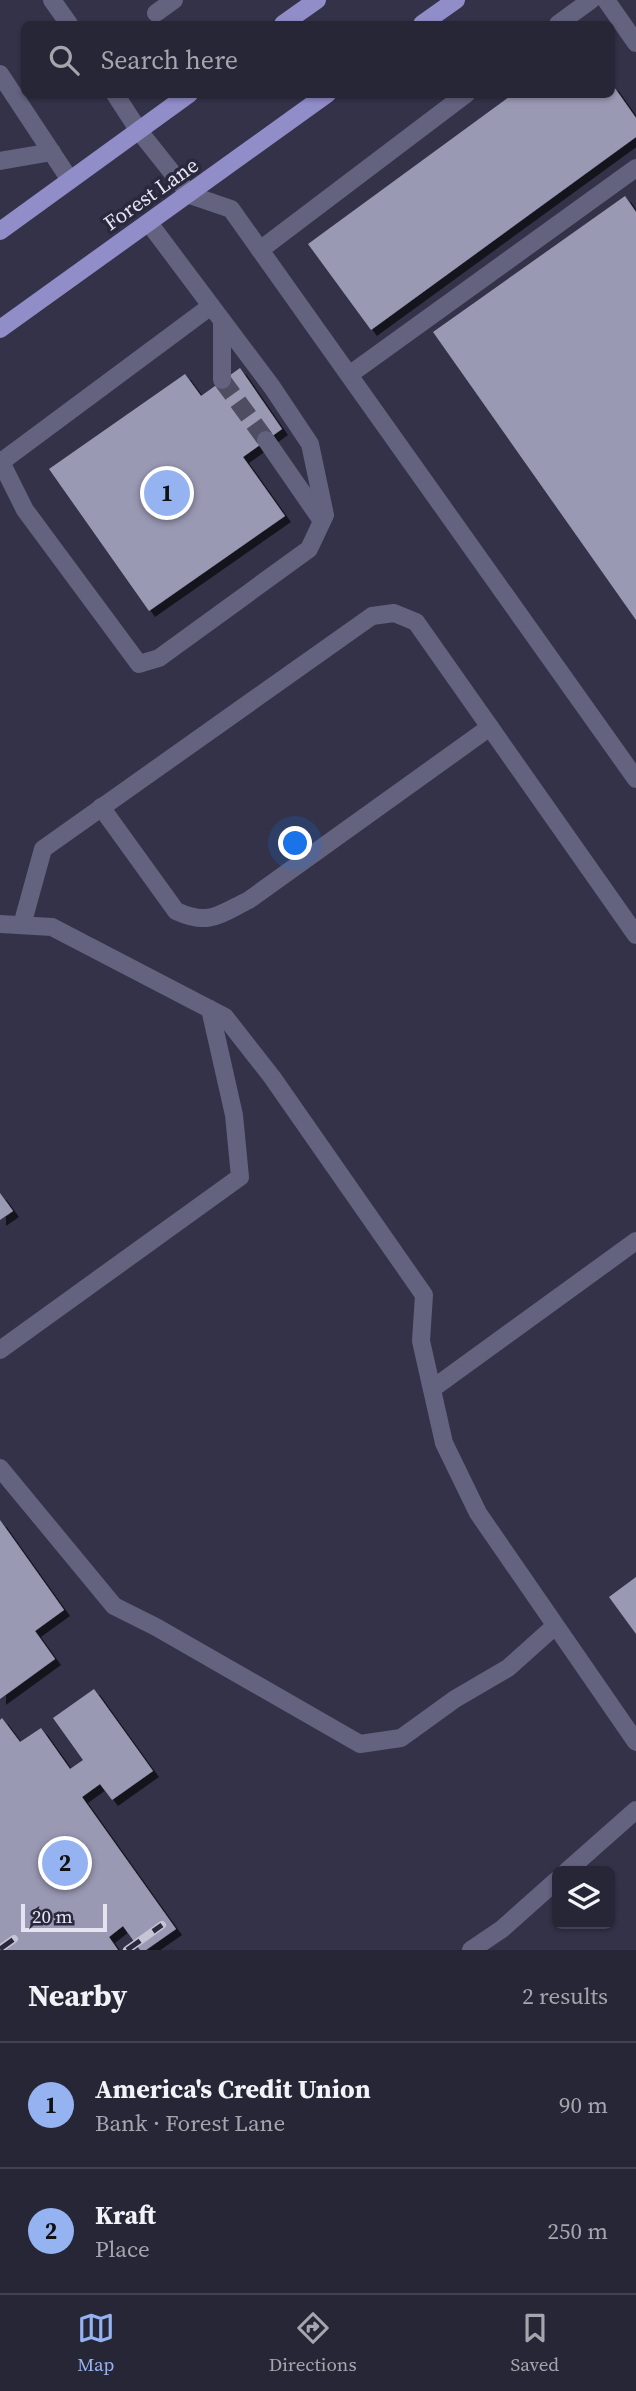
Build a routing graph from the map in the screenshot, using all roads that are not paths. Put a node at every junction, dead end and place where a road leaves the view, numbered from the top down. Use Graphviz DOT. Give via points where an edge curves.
graph roads {
  1 [pos="52,0"];
  2 [pos="174,0"];
  3 [pos="317,0"];
  4 [pos="456,0"];
  5 [pos="591,0"];
  6 [pos="606,0"];
  7 [pos="156,13"];
  8 [pos="67,21"];
  9 [pos="287,21"];
  10 [pos="426,21"];
  11 [pos="562,21"];
  12 [pos="636,43"];
  13 [pos="0,74"];
  14 [pos="118,98"];
  15 [pos="184,98"];
  16 [pos="322,98"];
  17 [pos="461,98"];
  18 [pos="139,131"];
  19 [pos="52,152"];
  20 [pos="0,161"];
  21 [pos="636,168"];
  22 [pos="70,180"];
  23 [pos="190,195"];
  24 [pos="149,223"];
  25 [pos="0,231"];
  26 [pos="260,250"];
  27 [pos="211,306"];
  28 [pos="222,321"];
  29 [pos="0,329"];
  30 [pos="349,375"];
  31 [pos="222,380"];
  32 [pos="266,440"];
  33 [pos="0,461"];
  34 [pos="322,521"];
  35 [pos="490,727"];
  36 [pos="636,779"];
  37 [pos="101,807"];
  38 [pos="0,924"];
  39 [pos="22,925"];
  40 [pos="636,935"];
  41 [pos="210,1009"];
  42 [pos="636,1241"];
  43 [pos="0,1350"];
  44 [pos="432,1390"];
  45 [pos="0,1468"];
  46 [pos="555,1626"];
  47 [pos="636,1742"];
  48 [pos="636,1810"];
  49 [pos="573,1866"];
  50 [pos="552,1884"];
  51 [pos="471,1950"];
  1 -- 8 [label="street"];
  2 -- 7 [label="street"];
  3 -- 9 [label="main road"];
  4 -- 10 [label="main road"];
  5 -- 11 [label="street"];
  6 -- 12 [label="street"];
  13 -- 19 [label="street"];
  14 -- 18 [label="street"];
  15 -- 18 [label="main road"];
  16 -- 23 [label="main road, Forest Lane"];
  17 -- 26 [label="street"];
  18 -- 22 [label="main road"];
  18 -- 23 [label="street"];
  19 -- 20 [label="street"];
  19 -- 22 [label="street"];
  21 -- 30 [label="street"];
  22 -- 25 [label="main road"];
  23 -- 24 [label="main road, Forest Lane"];
  23 -- 26 [label="street" via="231,209"];
  24 -- 27 [label="street"];
  24 -- 29 [label="main road, Forest Lane"];
  26 -- 30 [label="street"];
  27 -- 28 [label="street"];
  27 -- 33 [label="street"];
  28 -- 31 [label="street"];
  28 -- 34 [label="street" via="310,444 325,515"];
  30 -- 36 [label="street"];
  32 -- 34 [label="street"];
  33 -- 34 [label="street" via="25,510 139,664 159,658 309,549"];
  35 -- 37 [label="street" via="248,900 212,918 195,920 176,911"];
  35 -- 37 [label="street" via="416,622 394,613 372,615"];
  35 -- 40 [label="street"];
  37 -- 39 [label="street" via="43,849"];
  38 -- 39 [label="street"];
  39 -- 41 [label="street" via="52,927"];
  41 -- 43 [label="street" via="234,1115 240,1177"];
  41 -- 44 [label="street" via="225,1017 272,1077 424,1295 421,1342"];
  42 -- 44 [label="street"];
  44 -- 46 [label="street" via="444,1443 478,1513"];
  45 -- 46 [label="street" via="114,1606 360,1744 401,1738 508,1668"];
  46 -- 47 [label="street"];
  48 -- 49 [label="street"];
  50 -- 51 [label="street"];
}
